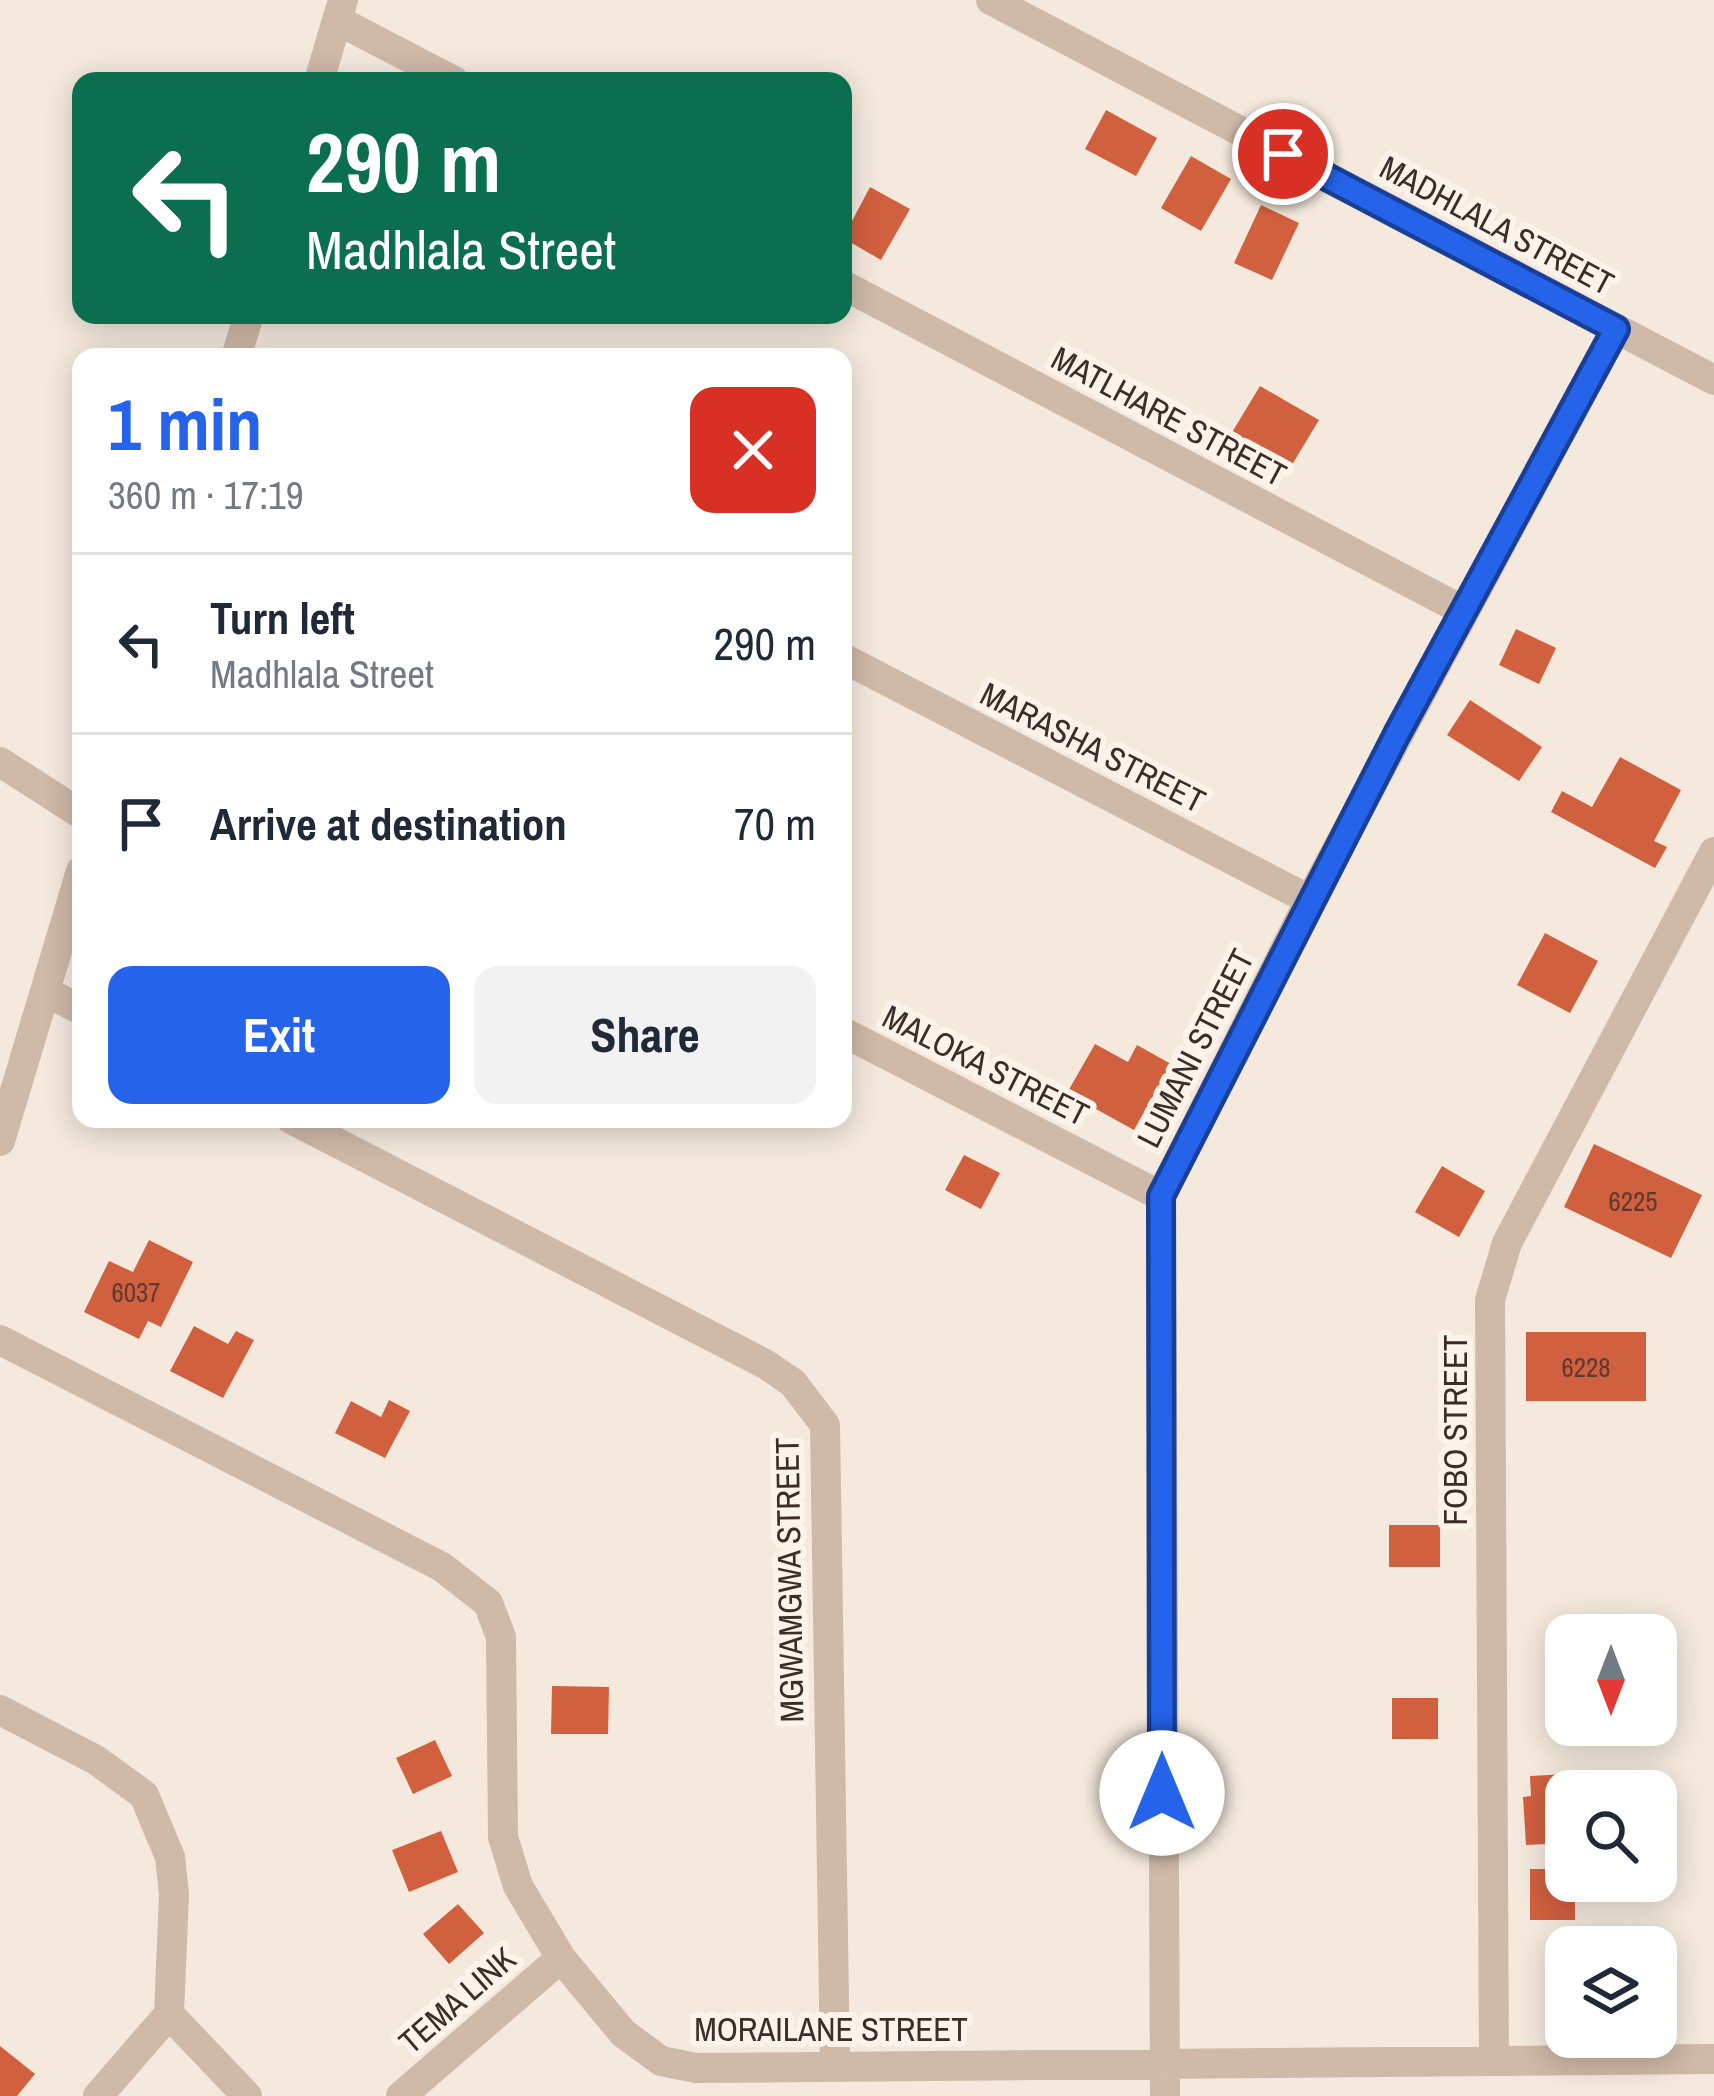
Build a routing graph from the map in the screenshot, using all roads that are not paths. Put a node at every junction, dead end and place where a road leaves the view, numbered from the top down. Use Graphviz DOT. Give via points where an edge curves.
graph roads {
  1 [pos="991,0"];
  2 [pos="340,10"];
  3 [pos="322,72"];
  4 [pos="440,72"];
  5 [pos="852,290"];
  6 [pos="1616,329"];
  7 [pos="1714,380"];
  8 [pos="1462,610"];
  9 [pos="852,663"];
  10 [pos="0,762"];
  11 [pos="72,808"];
  12 [pos="1714,852"];
  13 [pos="72,900"];
  14 [pos="1310,900"];
  15 [pos="44,991"];
  16 [pos="72,1005"];
  17 [pos="852,1037"];
  18 [pos="308,1128"];
  19 [pos="0,1142"];
  20 [pos="1161,1196"];
  21 [pos="0,1340"];
  22 [pos="0,1710"];
  23 [pos="561,1958"];
  24 [pos="169,2014"];
  25 [pos="1714,2059"];
  26 [pos="1494,2061"];
  27 [pos="1164,2062"];
  28 [pos="835,2065"];
  29 [pos="98,2096"];
  30 [pos="247,2096"];
  31 [pos="400,2096"];
  32 [pos="1165,2096"];
  1 -- 6 [label="street, MADHLALA STREET"];
  2 -- 3 [label="street"];
  2 -- 4 [label="street"];
  5 -- 8 [label="street, MATLHARE STREET"];
  6 -- 7 [label="street, MADHLALA STREET"];
  6 -- 8 [label="street, LUMANI STREET"];
  8 -- 14 [label="street, LUMANI STREET"];
  9 -- 14 [label="street, MARASHA STREET"];
  10 -- 11 [label="street"];
  12 -- 26 [label="street, FOBO STREET" via="1507,1244 1490,1300"];
  13 -- 15 [label="street"];
  14 -- 20 [label="street, LUMANI STREET"];
  15 -- 16 [label="street"];
  15 -- 19 [label="street"];
  17 -- 20 [label="street, MALOKA STREET"];
  18 -- 28 [label="street, MGWAMGWA STREET" via="767,1365 793,1383 825,1425"];
  20 -- 27 [label="street, LUMANI STREET"];
  21 -- 23 [label="street, MORAILANE STREET" via="442,1567 488,1604 501,1636 507,1855"];
  22 -- 24 [label="street" via="144,1795 170,1857"];
  23 -- 28 [label="street, MORAILANE STREET" via="622,2033 661,2061 696,2068"];
  23 -- 31 [label="street, TEMA LINK"];
  24 -- 29 [label="street"];
  24 -- 30 [label="street"];
  25 -- 26 [label="street, MORAILANE STREET"];
  26 -- 27 [label="street, MORAILANE STREET"];
  27 -- 28 [label="street, MORAILANE STREET"];
  27 -- 32 [label="street, LUMANI STREET"];
}
